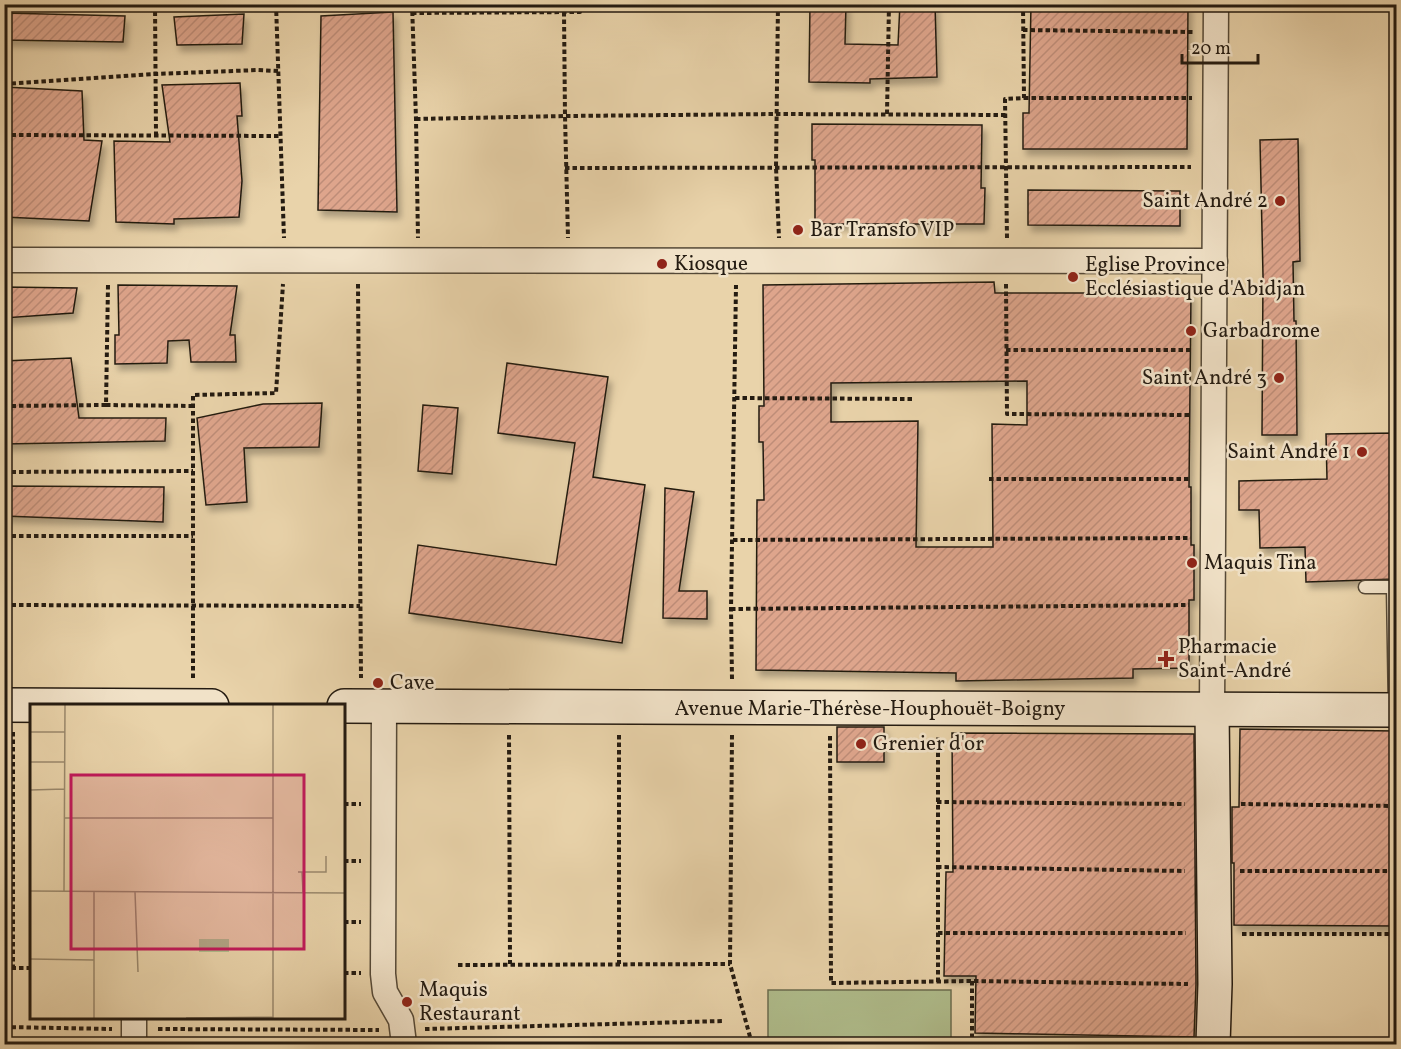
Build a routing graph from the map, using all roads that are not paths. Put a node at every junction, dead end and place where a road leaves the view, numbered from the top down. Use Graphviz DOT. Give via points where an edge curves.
graph roads {
  1 [pos="1216,4"];
  2 [pos="4,260"];
  3 [pos="1215,261"];
  4 [pos="1365,587"];
  5 [pos="1395,587"];
  6 [pos="9,705"];
  7 [pos="30,705"];
  8 [pos="363,706"];
  9 [pos="1212,710"];
  10 [pos="1396,710"];
  11 [pos="403,1037"];
  12 [pos="1213,1044"];
  1 -- 3 [label="street"];
  2 -- 3 [label="street"];
  3 -- 9 [label="street"];
  4 -- 5 [label="lane"];
  5 -- 10 [label="lane"];
  6 -- 7 [label="street"];
  8 -- 9 [label="street, Avenue Marie-Thérèse-Houphouët-Boigny"];
  8 -- 11 [label="street" via="385,992 399,1014"];
  9 -- 10 [label="street, Avenue Marie-Thérèse-Houphouët-Boigny"];
  9 -- 12 [label="street"];
}
